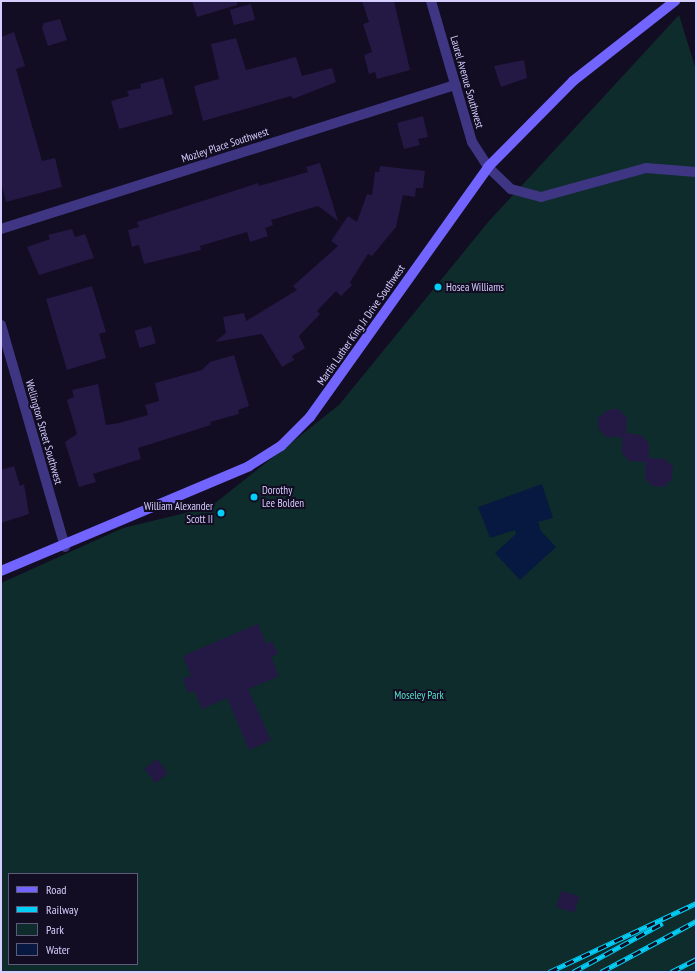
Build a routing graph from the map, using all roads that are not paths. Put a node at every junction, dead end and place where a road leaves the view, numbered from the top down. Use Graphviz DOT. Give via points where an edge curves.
graph roads {
  1 [pos="431,1"];
  2 [pos="675,1"];
  3 [pos="456,85"];
  4 [pos="488,167"];
  5 [pos="696,172"];
  6 [pos="1,229"];
  7 [pos="1,325"];
  8 [pos="65,546"];
  9 [pos="1,571"];
  1 -- 3 [label="street, Laurel Avenue Southwest"];
  2 -- 4 [label="main road, Martin Luther King Jr Drive Southwest" via="573,81"];
  3 -- 4 [label="street, Laurel Avenue Southwest" via="472,142"];
  3 -- 6 [label="street, Mozley Place Southwest"];
  4 -- 5 [label="street, Laurel Avenue Southwest" via="511,189 541,197 646,168"];
  4 -- 8 [label="main road, Martin Luther King Jr Drive Southwest" via="310,417 281,446 249,466"];
  7 -- 8 [label="street, Wellington Street Southwest"];
  8 -- 9 [label="main road, Martin Luther King Jr Drive Southwest"];
}
